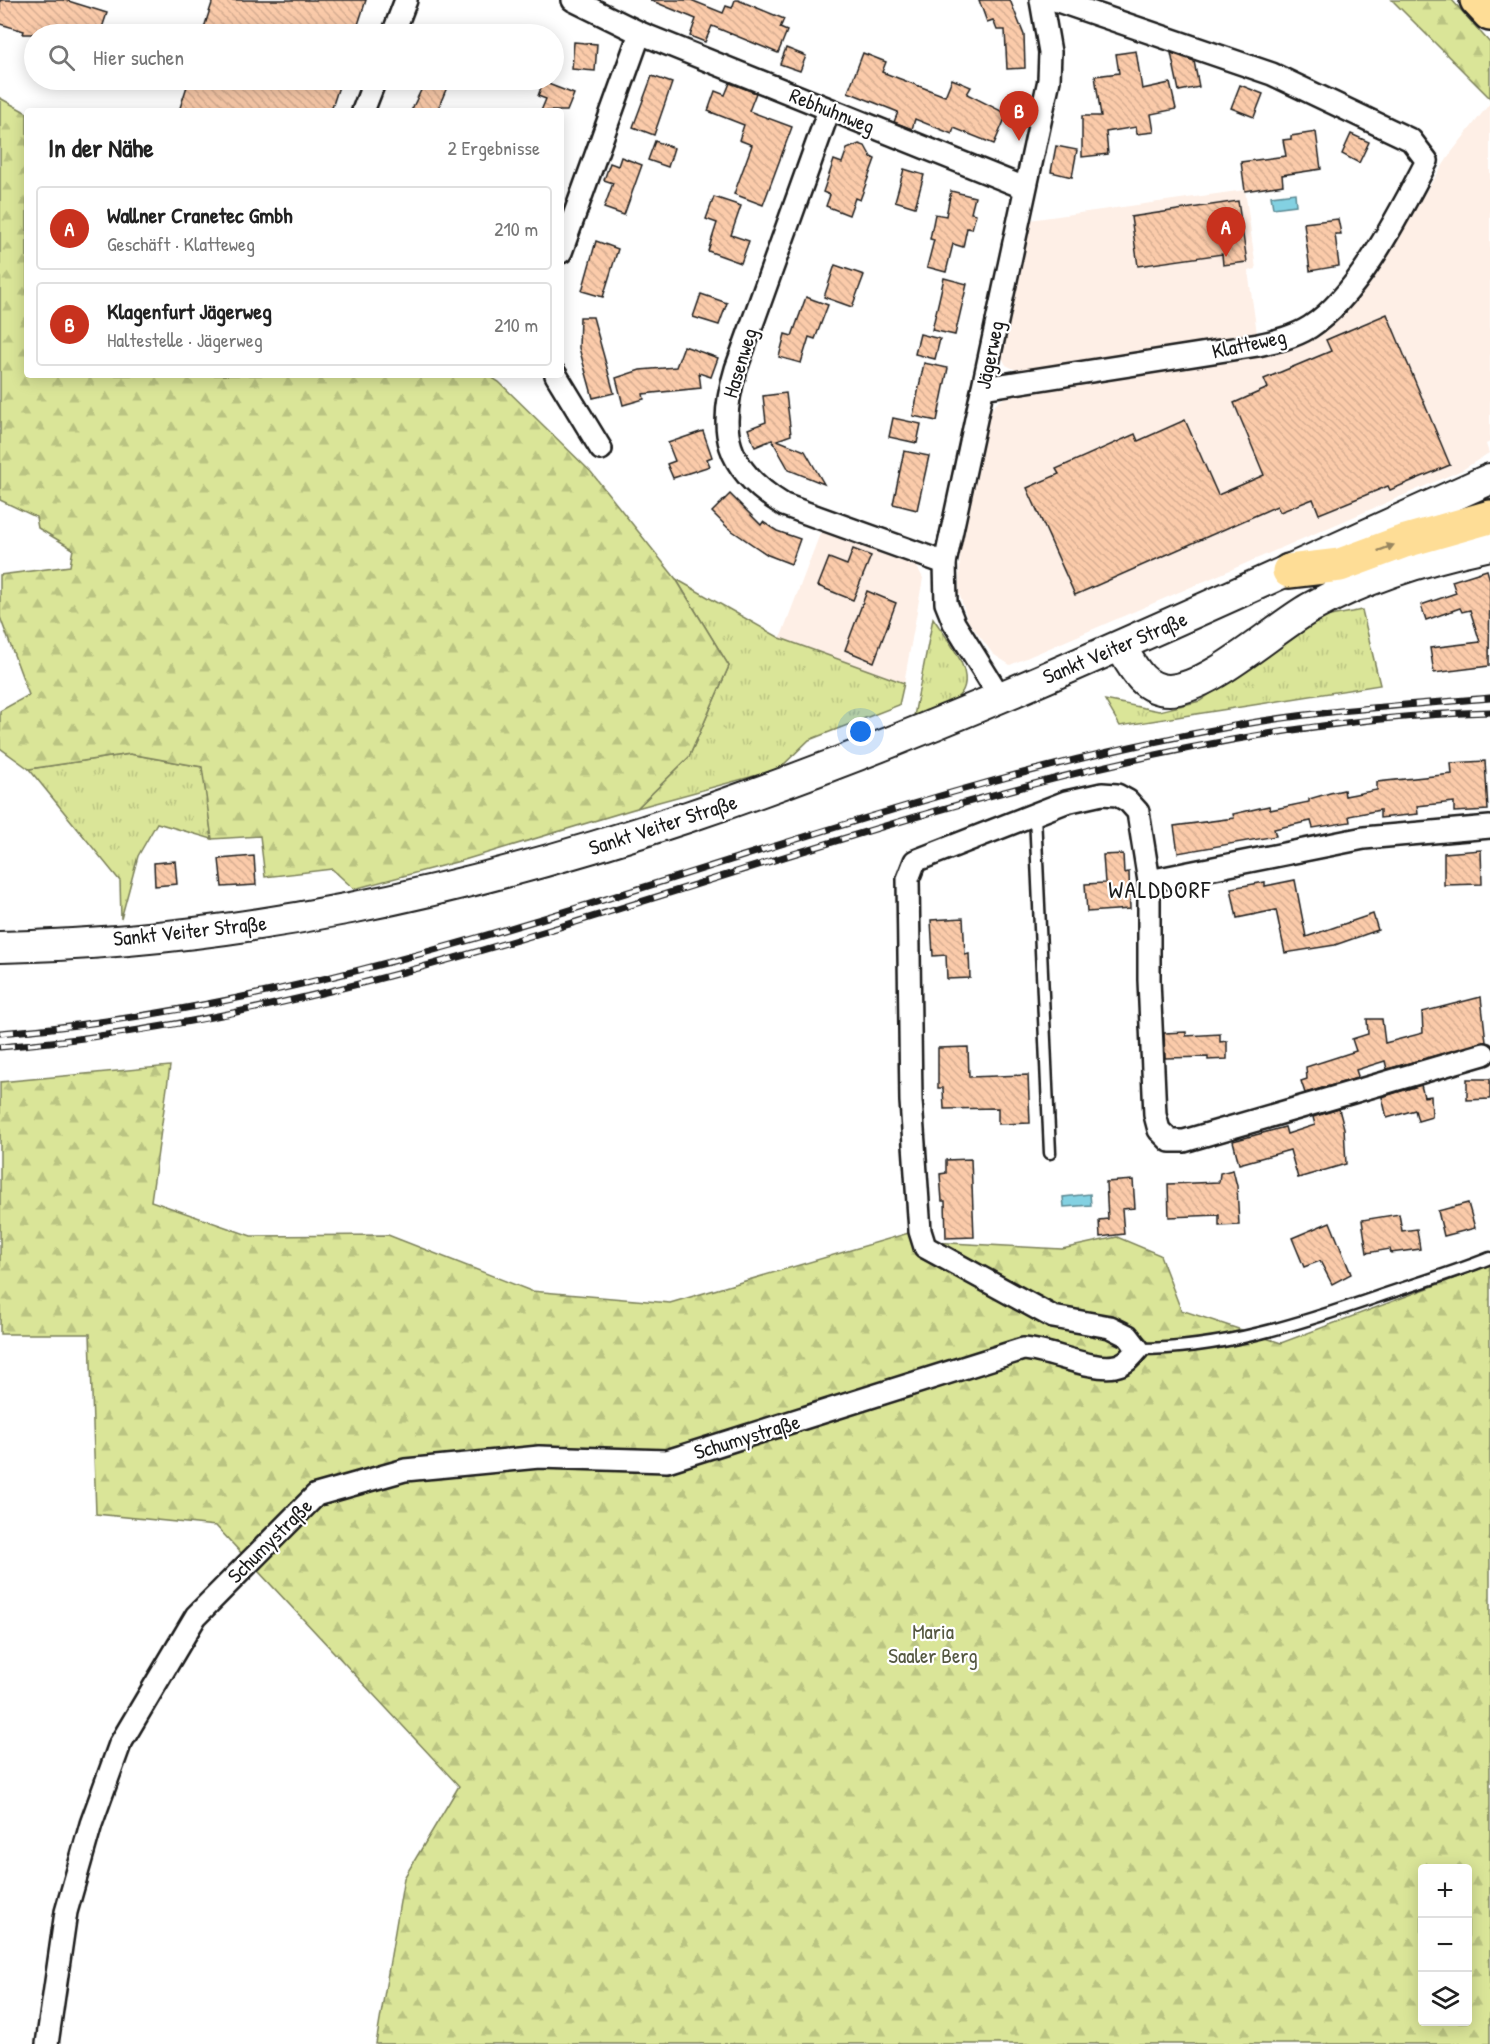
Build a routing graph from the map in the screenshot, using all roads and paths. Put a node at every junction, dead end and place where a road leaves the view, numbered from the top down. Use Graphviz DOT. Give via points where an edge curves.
graph roads {
  1 [pos="406,0"];
  2 [pos="573,0"];
  3 [pos="1041,0"];
  4 [pos="1056,0"];
  5 [pos="1477,0"];
  6 [pos="1490,14"];
  7 [pos="397,24"];
  8 [pos="640,33"];
  9 [pos="371,90"];
  10 [pos="364,108"];
  11 [pos="828,110"];
  12 [pos="1025,188"];
  13 [pos="564,244"];
  14 [pos="558,378"];
  15 [pos="983,388"];
  16 [pos="601,449"];
  17 [pos="1490,478"];
  18 [pos="1490,518"];
  19 [pos="1490,545"];
  20 [pos="945,564"];
  21 [pos="1289,571"];
  22 [pos="1121,647"];
  23 [pos="1000,697"];
  24 [pos="1035,815"];
  25 [pos="1490,827"];
  26 [pos="1149,881"];
  27 [pos="0,947"];
  28 [pos="1487,1053"];
  29 [pos="1050,1153"];
  30 [pos="1490,1258"];
  31 [pos="1138,1349"];
  32 [pos="47,2044"];
  1 -- 7 [label="street"];
  2 -- 8 [label="street, Rebhuhnweg"];
  3 -- 12 [label="street, Jägerweg" via="1050,52 1049,80"];
  4 -- 15 [label="street, Klatteweg" via="1272,74 1411,140 1427,161 1346,295 1309,327 1286,339"];
  5 -- 6 [label="highway"];
  8 -- 11 [label="street, Rebhuhnweg"];
  8 -- 13 [label="street"];
  9 -- 10 [label="street"];
  11 -- 12 [label="street, Rebhuhnweg"];
  11 -- 20 [label="street, Hasenweg" via="736,369 725,413 726,437 747,477 784,505"];
  12 -- 15 [label="street, Jägerweg"];
  14 -- 16 [label="street"];
  15 -- 20 [label="street, Jägerweg"];
  17 -- 21 [label="main road, Sankt Veiter Straße"];
  21 -- 18 [label="highway, one-way" via="1340,565 1402,542"];
  19 -- 22 [label="main road" via="1402,568 1354,586 1310,608 1189,686 1168,690 1150,685 1138,677"];
  20 -- 23 [label="street, Jägerweg" via="946,603 954,623"];
  21 -- 22 [label="main road, Sankt Veiter Straße"];
  22 -- 23 [label="main road, Sankt Veiter Straße"];
  23 -- 27 [label="main road, Sankt Veiter Straße" via="743,800 646,833 458,886 273,922 186,934"];
  24 -- 26 [label="street" via="1066,802 1102,794 1128,801 1138,812"];
  24 -- 29 [label="lane"];
  24 -- 31 [label="street" via="915,861 908,879 911,1101 920,1231 925,1247 1053,1317 1110,1327 1128,1336"];
  25 -- 26 [label="street" via="1364,838"];
  26 -- 28 [label="street" via="1155,1115 1159,1130 1170,1142 1184,1142"];
  30 -- 31 [label="lane" via="1293,1325 1223,1343"];
  31 -- 32 [label="street, Schumystraße" via="1128,1360 1114,1366 1023,1349 667,1461 539,1457 405,1470 316,1495 195,1616 120,1744 91,1824 66,1912"];
}
